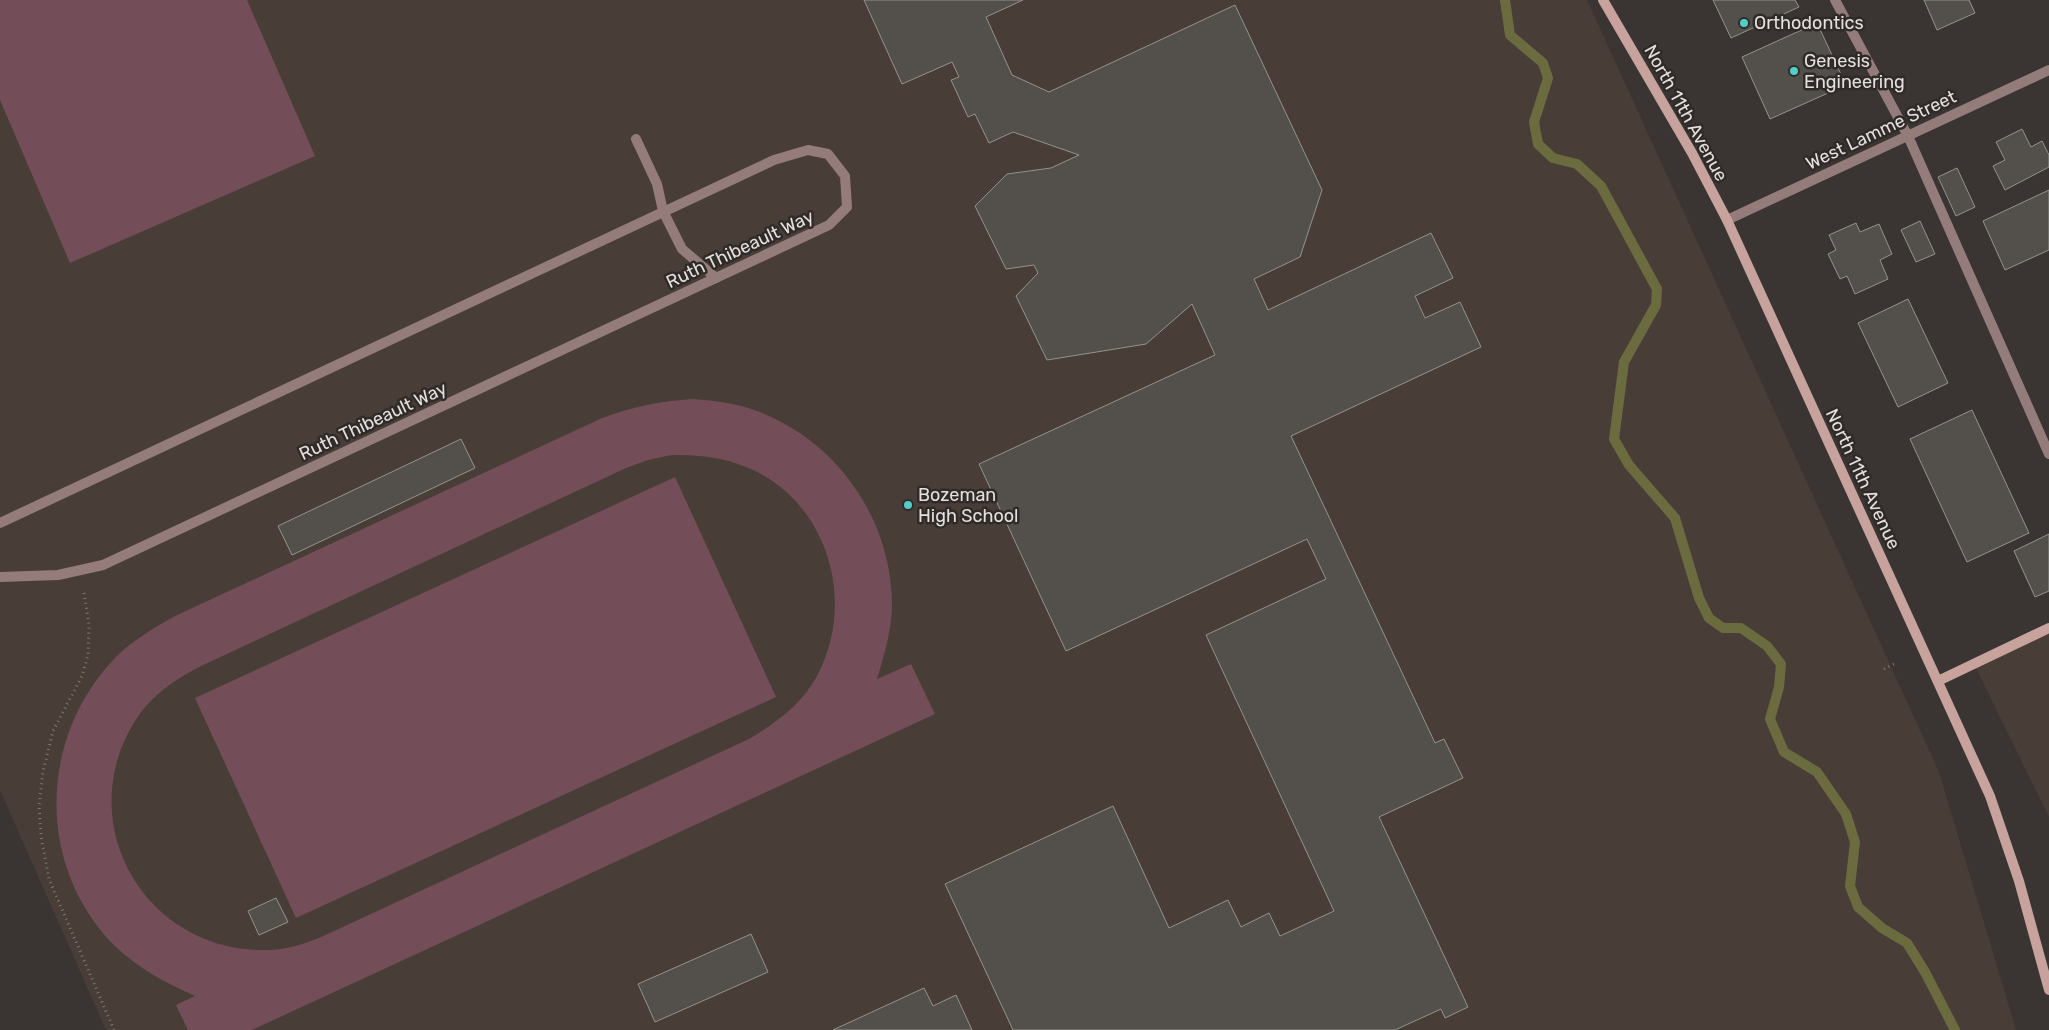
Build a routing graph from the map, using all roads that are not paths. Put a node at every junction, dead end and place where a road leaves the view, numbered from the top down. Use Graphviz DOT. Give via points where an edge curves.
graph roads {
  1 [pos="1603,0"];
  2 [pos="1835,0"];
  3 [pos="2049,70"];
  4 [pos="1908,136"];
  5 [pos="636,139"];
  6 [pos="663,211"];
  7 [pos="1727,220"];
  8 [pos="716,278"];
  9 [pos="2049,454"];
  10 [pos="0,523"];
  11 [pos="0,577"];
  12 [pos="2049,628"];
  13 [pos="1938,681"];
  14 [pos="2049,990"];
  1 -- 7 [label="street, North 11th Avenue"];
  2 -- 4 [label="street"];
  3 -- 4 [label="street, West Lamme Street"];
  4 -- 7 [label="street, West Lamme Street"];
  4 -- 9 [label="street"];
  5 -- 6 [label="street" via="657,184"];
  6 -- 8 [label="street" via="682,249"];
  6 -- 8 [label="street, Ruth Thibeault Way" via="774,160 808,150 828,154 846,176 847,206 829,225"];
  6 -- 10 [label="street, Ruth Thibeault Way"];
  7 -- 13 [label="street, North 11th Avenue"];
  8 -- 11 [label="street, Ruth Thibeault Way" via="103,565 58,574"];
  12 -- 13 [label="street"];
  13 -- 14 [label="street, North 11th Avenue" via="1990,796 2019,881"];
}
